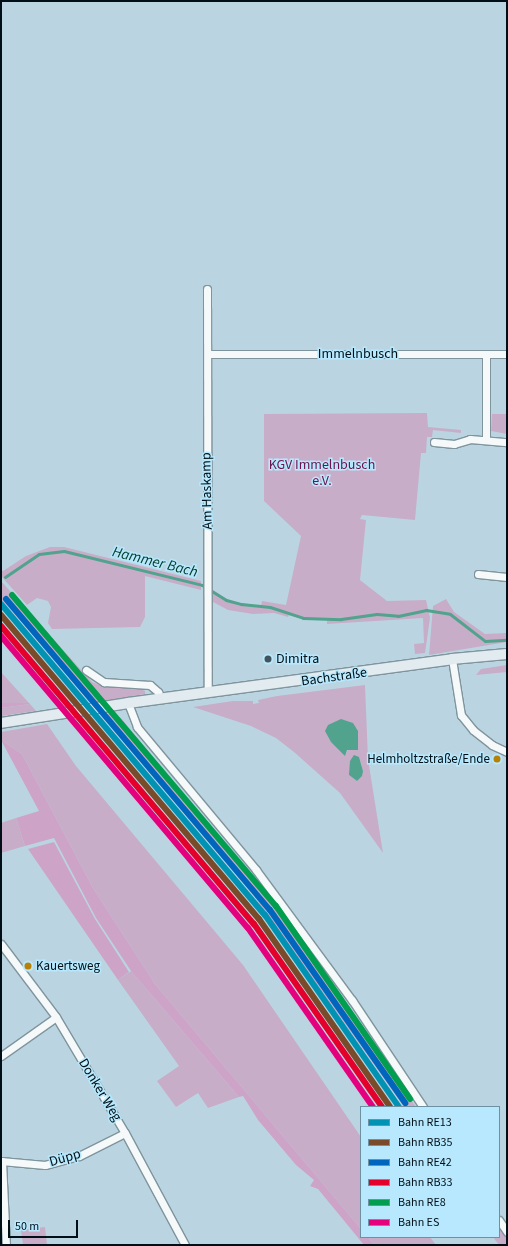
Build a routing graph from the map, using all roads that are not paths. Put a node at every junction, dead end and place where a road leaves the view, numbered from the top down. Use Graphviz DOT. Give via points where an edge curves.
graph roads {
  1 [pos="207,289"];
  2 [pos="208,354"];
  3 [pos="486,354"];
  4 [pos="507,354"];
  5 [pos="486,440"];
  6 [pos="434,442"];
  7 [pos="507,442"];
  8 [pos="478,574"];
  9 [pos="507,577"];
  10 [pos="507,654"];
  11 [pos="452,659"];
  12 [pos="86,670"];
  13 [pos="208,693"];
  14 [pos="160,699"];
  15 [pos="128,703"];
  16 [pos="1,723"];
  17 [pos="507,752"];
  18 [pos="1,944"];
  19 [pos="56,1017"];
  20 [pos="1,1056"];
  21 [pos="422,1106"];
  22 [pos="125,1134"];
  23 [pos="1,1161"];
  24 [pos="500,1222"];
  25 [pos="507,1232"];
  26 [pos="6,1245"];
  27 [pos="185,1245"];
  1 -- 2 [label="street, Am Haskamp"];
  2 -- 3 [label="street, Immelnbusch"];
  2 -- 13 [label="street, Am Haskamp"];
  3 -- 4 [label="street, Immelnbusch"];
  3 -- 5 [label="street"];
  5 -- 6 [label="street" via="470,439 454,444"];
  5 -- 7 [label="street"];
  8 -- 9 [label="street"];
  10 -- 11 [label="street, Bachstraße"];
  11 -- 13 [label="street, Bachstraße"];
  11 -- 17 [label="street" via="462,715 473,730 492,745"];
  12 -- 14 [label="street" via="104,682 150,685 158,692"];
  13 -- 14 [label="street, Bachstraße"];
  14 -- 15 [label="street, Bachstraße"];
  15 -- 16 [label="street, Bachstraße"];
  15 -- 21 [label="street" via="137,726 256,870 352,1000"];
  18 -- 19 [label="street, Donker Weg"];
  19 -- 20 [label="street"];
  19 -- 22 [label="street, Donker Weg"];
  22 -- 23 [label="street, Düpp" via="79,1156 45,1165"];
  22 -- 27 [label="street, Donker Weg"];
  23 -- 26 [label="street"];
  24 -- 25 [label="street"];
}
